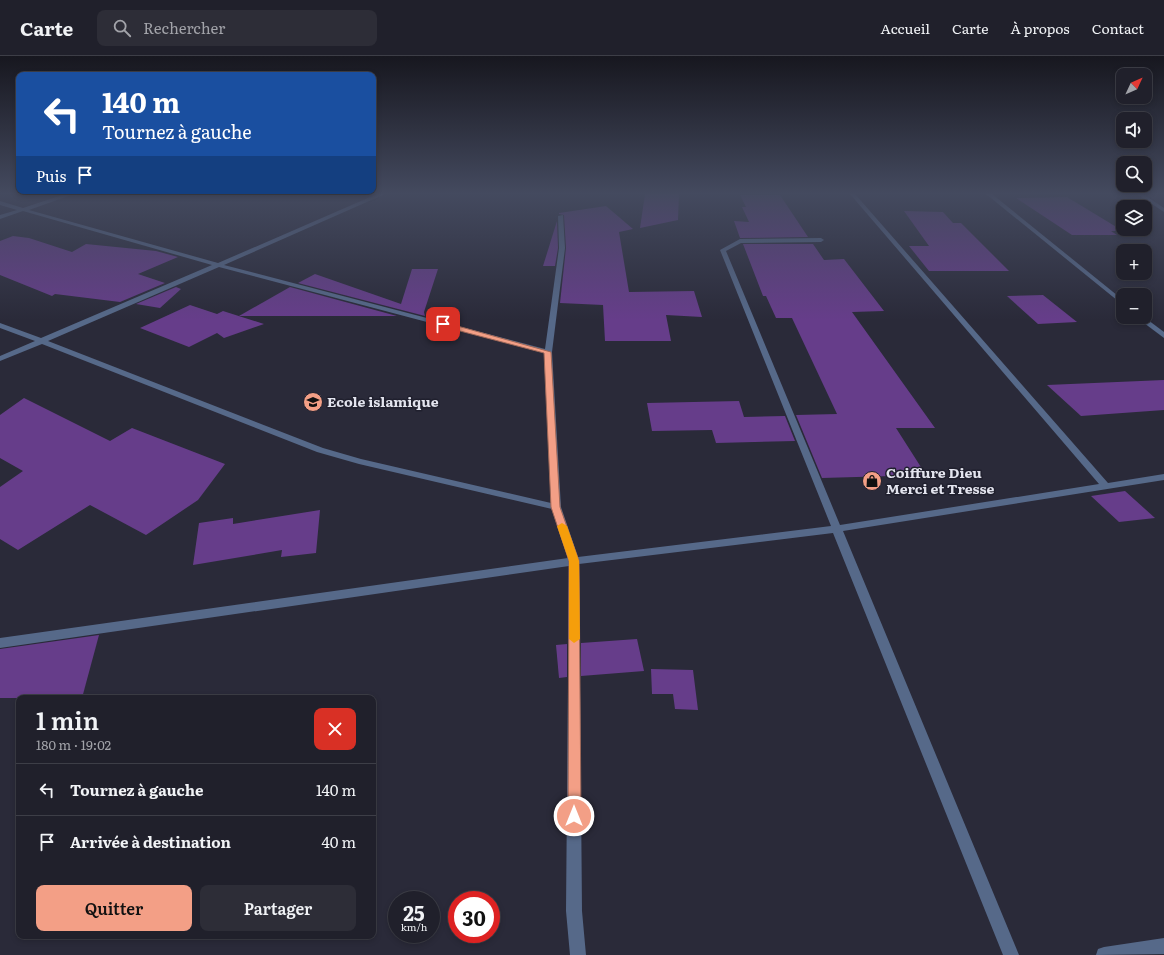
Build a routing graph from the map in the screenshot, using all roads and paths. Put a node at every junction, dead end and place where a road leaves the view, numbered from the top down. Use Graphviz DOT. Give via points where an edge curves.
graph roads {
  1 [pos="114,236"];
  2 [pos="286,236"];
  3 [pos="562,236"];
  4 [pos="888,236"];
  5 [pos="1040,236"];
  6 [pos="821,240"];
  7 [pos="218,265"];
  8 [pos="1116,297"];
  9 [pos="1149,324"];
  10 [pos="0,325"];
  11 [pos="1164,336"];
  12 [pos="40,341"];
  13 [pos="548,352"];
  14 [pos="0,359"];
  15 [pos="1164,477"];
  16 [pos="1105,485"];
  17 [pos="556,507"];
  18 [pos="837,530"];
  19 [pos="574,561"];
  20 [pos="0,642"];
  21 [pos="1164,946"];
  22 [pos="578,955"];
  23 [pos="1011,955"];
  24 [pos="1104,955"];
  1 -- 7 [label="street"];
  2 -- 7 [label="street"];
  3 -- 13 [label="street"];
  4 -- 16 [label="street"];
  5 -- 8 [label="street"];
  6 -- 18 [label="street" via="740,241 724,250"];
  7 -- 12 [label="street"];
  7 -- 13 [label="street"];
  9 -- 11 [label="street"];
  10 -- 12 [label="street"];
  12 -- 14 [label="street"];
  12 -- 17 [label="street" via="320,450"];
  13 -- 17 [label="street"];
  15 -- 16 [label="street"];
  16 -- 18 [label="street"];
  17 -- 19 [label="street"];
  18 -- 19 [label="street"];
  18 -- 23 [label="street"];
  19 -- 20 [label="street"];
  19 -- 22 [label="street" via="574,912"];
  21 -- 24 [label="street"];
}
